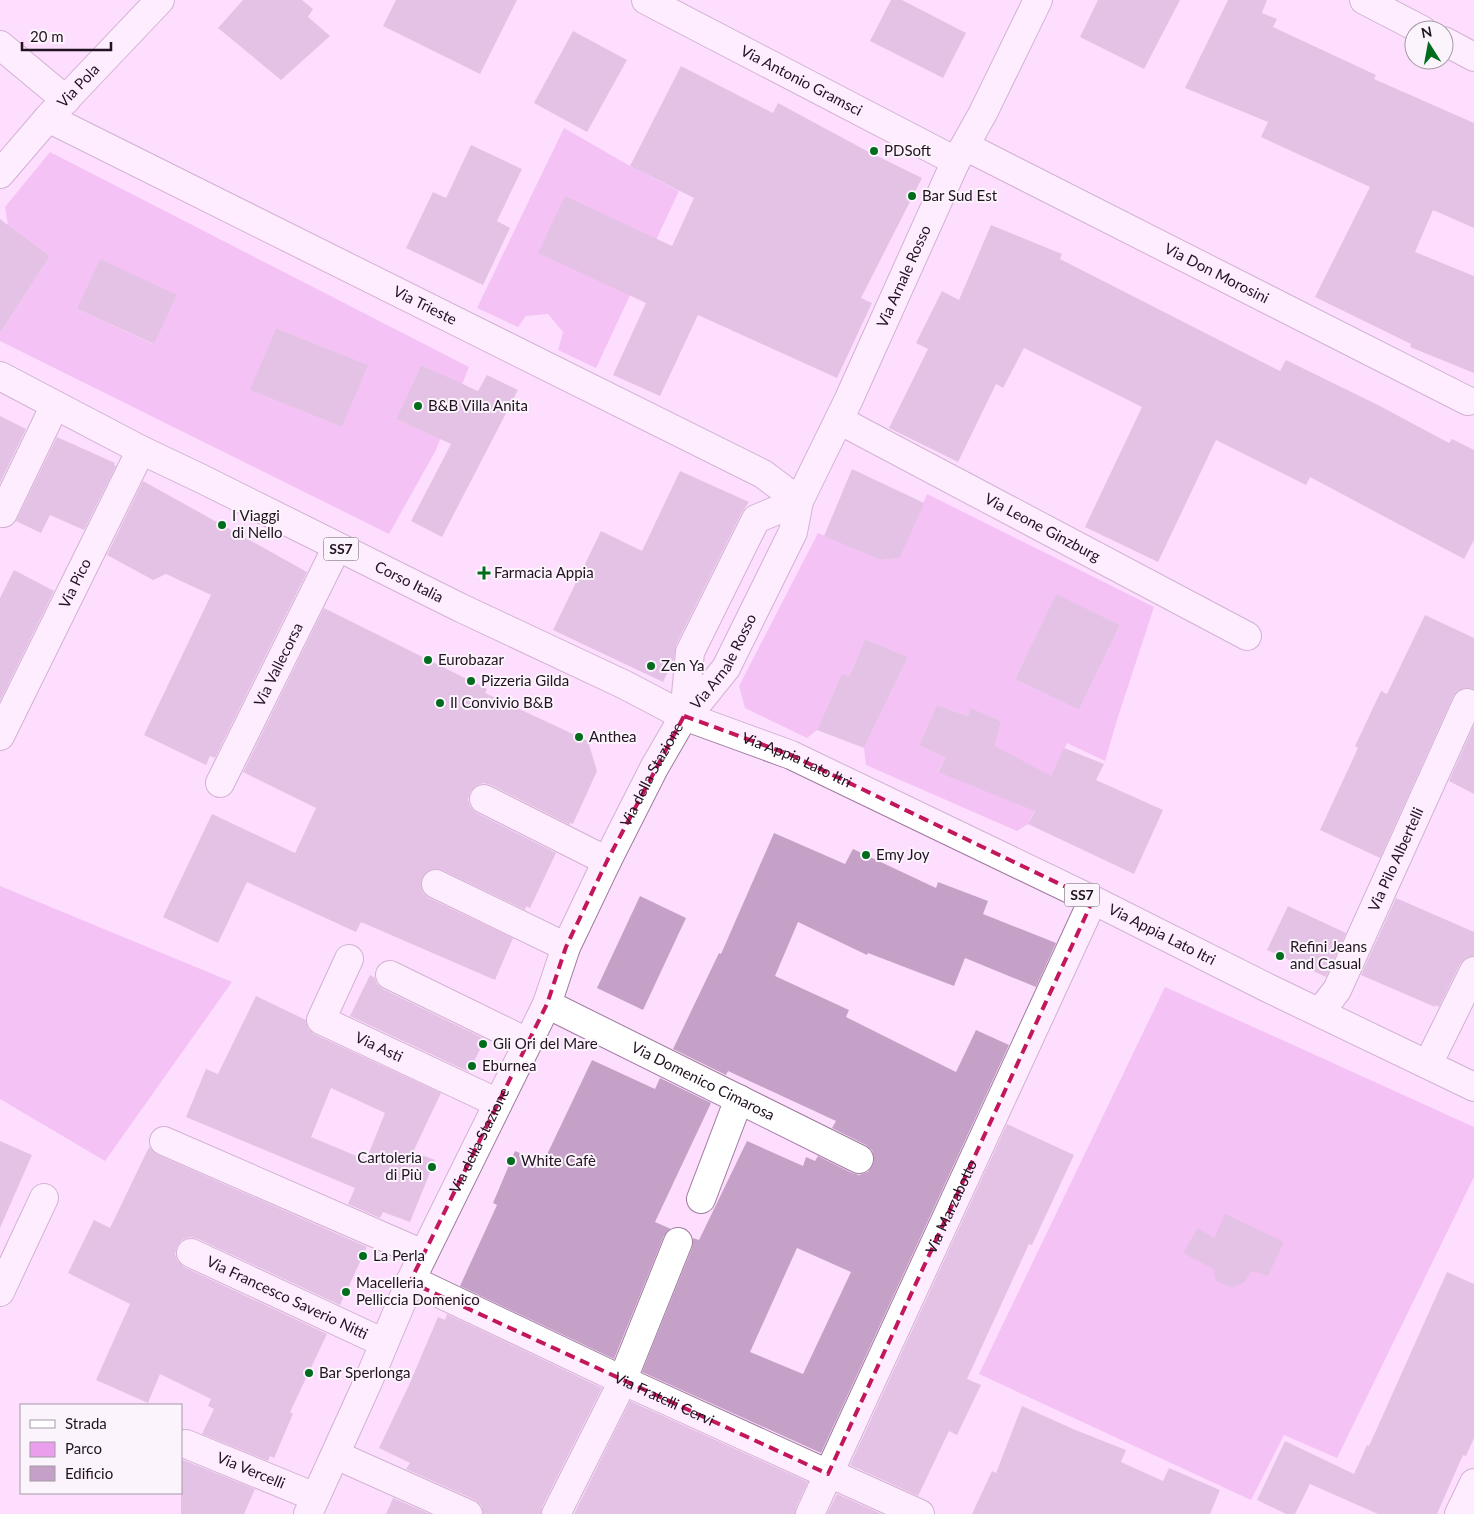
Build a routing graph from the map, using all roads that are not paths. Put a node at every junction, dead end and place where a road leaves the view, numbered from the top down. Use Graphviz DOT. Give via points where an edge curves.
graph roads {
  1 [pos="160,0"];
  2 [pos="646,0"];
  3 [pos="1364,0"];
  4 [pos="1032,2"];
  5 [pos="1404,21"];
  6 [pos="0,44"];
  7 [pos="1454,46"];
  8 [pos="1474,57"];
  9 [pos="57,109"];
  10 [pos="960,154"];
  11 [pos="0,174"];
  12 [pos="0,376"];
  13 [pos="1468,401"];
  14 [pos="55,405"];
  15 [pos="839,420"];
  16 [pos="141,450"];
  17 [pos="799,500"];
  18 [pos="3,512"];
  19 [pos="337,547"];
  20 [pos="1247,636"];
  21 [pos="1467,703"];
  22 [pos="684,716"];
  23 [pos="4,726"];
  24 [pos="220,783"];
  25 [pos="484,799"];
  26 [pos="606,861"];
  27 [pos="436,884"];
  28 [pos="1093,900"];
  29 [pos="566,947"];
  30 [pos="349,959"];
  31 [pos="1474,971"];
  32 [pos="390,976"];
  33 [pos="547,1004"];
  34 [pos="1320,1012"];
  35 [pos="527,1042"];
  36 [pos="1428,1064"];
  37 [pos="1474,1087"];
  38 [pos="739,1100"];
  39 [pos="498,1103"];
  40 [pos="164,1141"];
  41 [pos="859,1160"];
  42 [pos="44,1198"];
  43 [pos="701,1199"];
  44 [pos="678,1242"];
  45 [pos="191,1253"];
  46 [pos="423,1254"];
  47 [pos="410,1282"];
  48 [pos="0,1292"];
  49 [pos="384,1343"];
  50 [pos="622,1380"];
  51 [pos="186,1444"];
  52 [pos="336,1455"];
  53 [pos="828,1474"];
  54 [pos="1474,1482"];
  55 [pos="312,1506"];
  56 [pos="468,1514"];
  57 [pos="556,1514"];
  58 [pos="810,1514"];
  59 [pos="920,1514"];
  60 [pos="1459,1514"];
  1 -- 9 [label="street, Via Pola"];
  2 -- 10 [label="street, Via Antonio Gramsci" via="935,151"];
  3 -- 5 [label="street"];
  4 -- 10 [label="street, Via Arnale Rosso"];
  6 -- 9 [label="street, Via Trieste"];
  7 -- 8 [label="street"];
  9 -- 11 [label="street, Via Pola"];
  9 -- 17 [label="street, Via Trieste" via="763,474"];
  10 -- 13 [label="street, Via Don Morosini"];
  10 -- 15 [label="street, Via Arnale Rosso"];
  12 -- 14 [label="street, Corso Italia / SS7"];
  14 -- 16 [label="street, Corso Italia / SS7"];
  14 -- 18 [label="street"];
  15 -- 17 [label="street, Via Arnale Rosso"];
  15 -- 20 [label="street, Via Leone Ginzburg"];
  16 -- 19 [label="street, Corso Italia / SS7"];
  16 -- 23 [label="street, Via Pico"];
  17 -- 22 [label="street, Via Arnale Rosso" via="793,532 726,668"];
  17 -- 22 [label="street, Via Arnale Rosso" via="756,520 690,652"];
  19 -- 22 [label="street, Corso Italia / SS7"];
  19 -- 24 [label="street, Via Vallecorsa"];
  21 -- 34 [label="street, Via Pilo Albertelli" via="1337,990"];
  22 -- 26 [label="street, Via della Stazione"];
  22 -- 28 [label="street, Via Appia Lato Itri / SS7" via="791,755"];
  25 -- 26 [label="street"];
  26 -- 29 [label="street, Via della Stazione"];
  27 -- 29 [label="street"];
  28 -- 34 [label="street, Via Appia Lato Itri / SS7"];
  28 -- 53 [label="street, Via Marzabotto"];
  29 -- 33 [label="street, Via della Stazione"];
  30 -- 39 [label="street, Via Asti" via="322,1020"];
  31 -- 36 [label="street"];
  32 -- 35 [label="street"];
  33 -- 35 [label="street, Via della Stazione"];
  33 -- 38 [label="street, Via Domenico Cimarosa"];
  34 -- 36 [label="street, Via Appia Lato Itri / SS7"];
  35 -- 39 [label="street, Via della Stazione"];
  36 -- 37 [label="street, Via Appia Lato Itri / SS7"];
  38 -- 41 [label="street, Via Domenico Cimarosa"];
  38 -- 43 [label="street"];
  39 -- 46 [label="street, Via della Stazione"];
  40 -- 46 [label="street"];
  42 -- 48 [label="street"];
  44 -- 50 [label="street"];
  45 -- 49 [label="street, Via Francesco Saverio Nitti"];
  46 -- 47 [label="street, Via della Stazione"];
  47 -- 49 [label="street, Via della Stazione"];
  47 -- 50 [label="street, Via Fratelli Cervi"];
  49 -- 52 [label="street, Via della Stazione"];
  50 -- 53 [label="street, Via Fratelli Cervi"];
  50 -- 57 [label="street"];
  51 -- 55 [label="street, Via Vercelli"];
  52 -- 55 [label="street, Via della Stazione"];
  52 -- 56 [label="street"];
  53 -- 58 [label="street, Via Marzabotto"];
  53 -- 59 [label="street, Via Fratelli Cervi"];
  54 -- 60 [label="street"];
}
